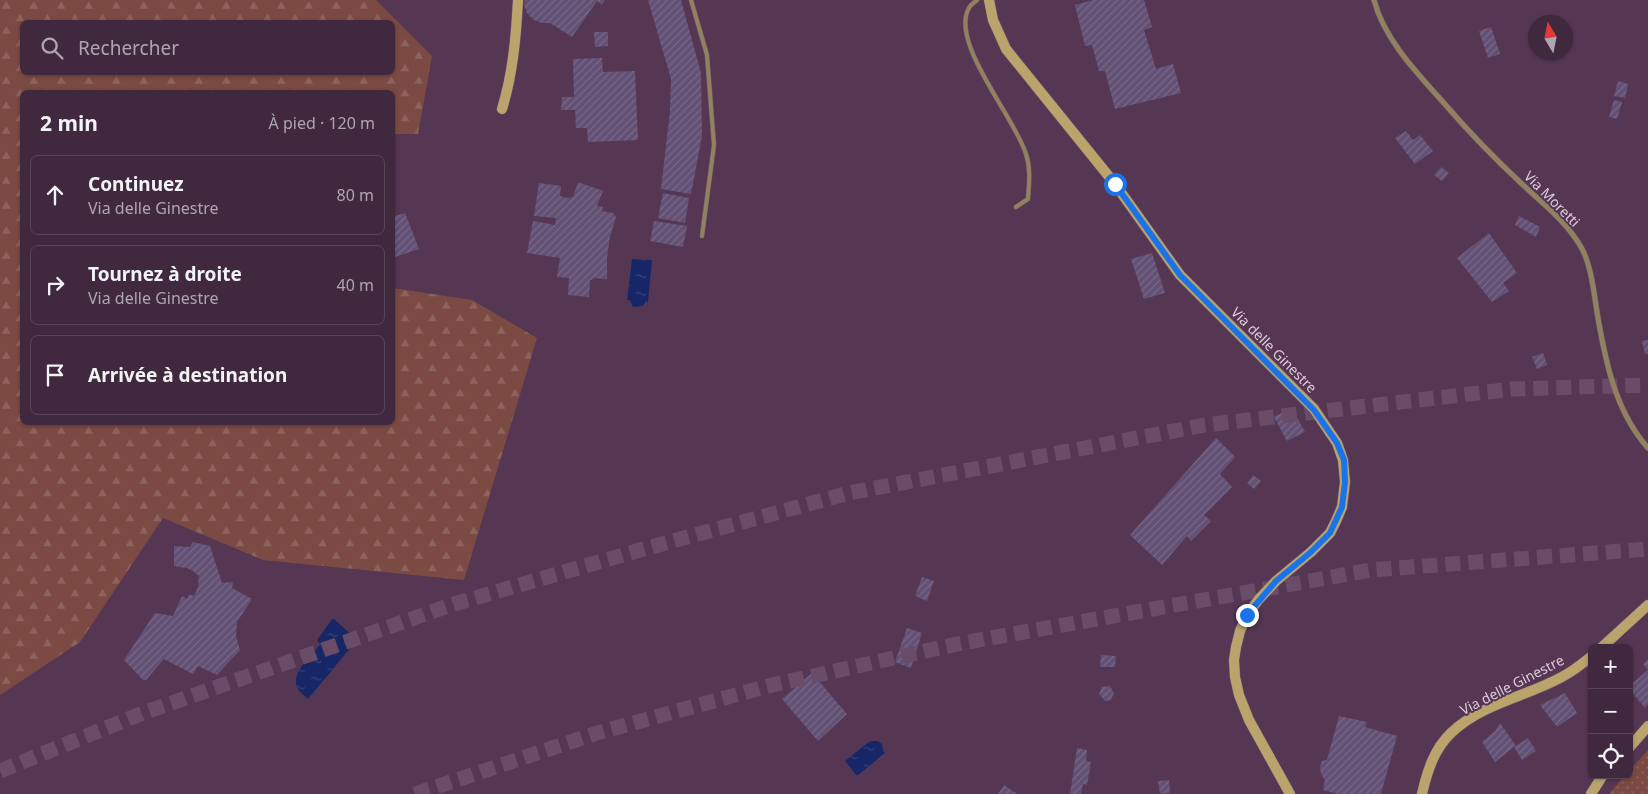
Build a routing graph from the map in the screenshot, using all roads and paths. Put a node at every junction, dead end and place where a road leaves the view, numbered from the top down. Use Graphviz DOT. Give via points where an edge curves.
graph roads {
  1 [pos="518,0"];
  2 [pos="690,0"];
  3 [pos="977,0"];
  4 [pos="989,0"];
  5 [pos="1374,0"];
  6 [pos="502,109"];
  7 [pos="1016,206"];
  8 [pos="702,236"];
  9 [pos="1648,448"];
  10 [pos="1648,605"];
  11 [pos="1605,644"];
  12 [pos="1588,659"];
  13 [pos="1648,726"];
  14 [pos="1633,743"];
  15 [pos="1600,779"];
  16 [pos="1290,794"];
  17 [pos="1422,794"];
  18 [pos="1591,794"];
  1 -- 6 [label="street" via="516,44"];
  2 -- 8 [label="lane" via="707,55 714,146"];
  3 -- 7 [label="lane" via="969,8 967,38 977,64 1026,153 1030,177 1028,199"];
  4 -- 16 [label="street, Via delle Ginestre" via="992,20 1006,49 1115,184 1180,275 1314,410 1337,443 1344,460 1342,507 1330,533 1259,599 1240,631 1235,654 1239,695"];
  5 -- 9 [label="street, Via Moretti" via="1387,32 1424,80 1485,150 1564,222 1582,248 1593,282 1610,379 1636,434"];
  10 -- 11 [label="street"];
  12 -- 17 [label="street, Via delle Ginestre" via="1568,674 1491,708 1451,733 1427,772"];
  13 -- 14 [label="street"];
  15 -- 18 [label="street"];
}
